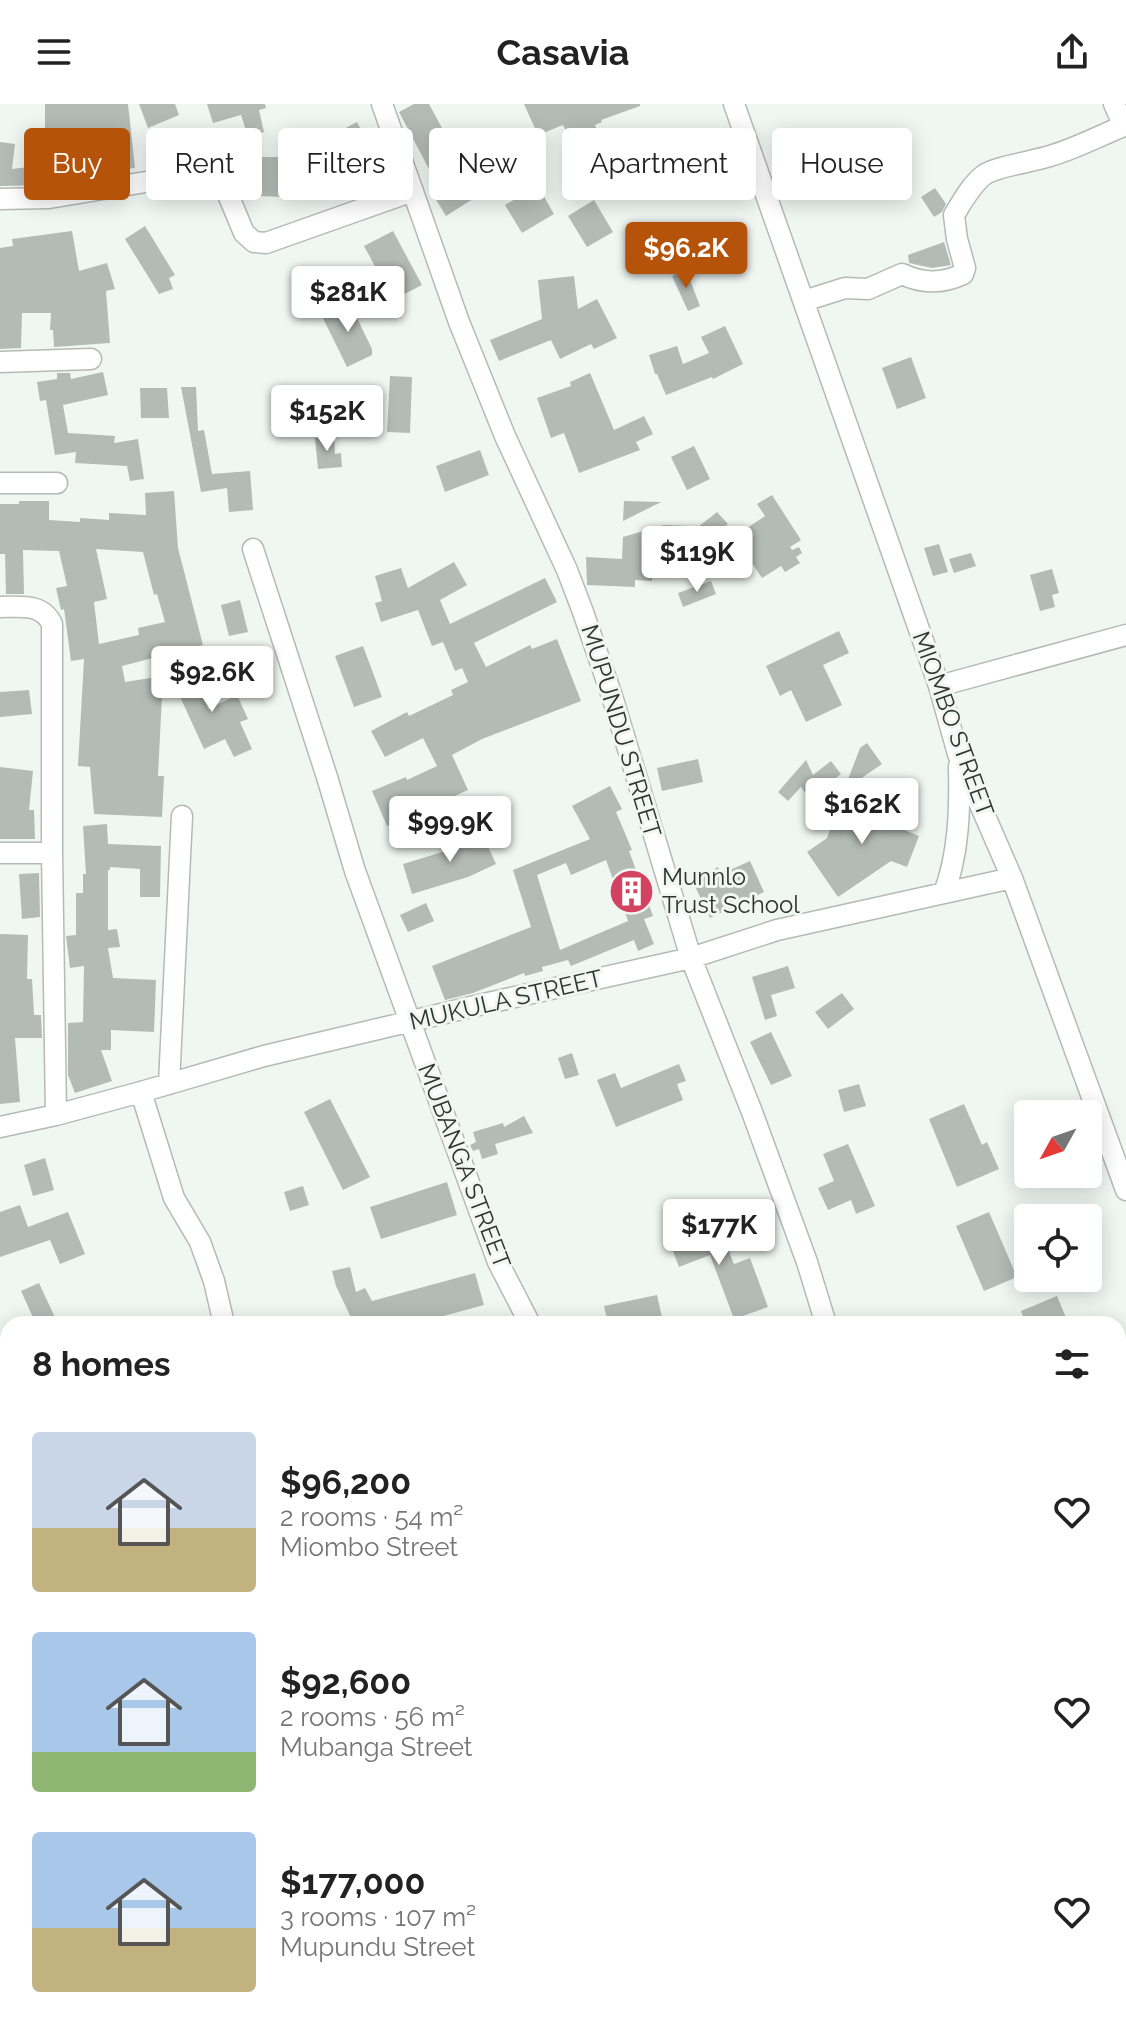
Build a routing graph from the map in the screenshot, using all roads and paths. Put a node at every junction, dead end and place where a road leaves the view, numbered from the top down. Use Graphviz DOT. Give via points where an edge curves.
graph roads {
  1 [pos="382,104"];
  2 [pos="734,104"];
  3 [pos="1114,104"];
  4 [pos="1125,125"];
  5 [pos="391,128"];
  6 [pos="413,191"];
  7 [pos="0,199"];
  8 [pos="388,200"];
  9 [pos="804,301"];
  10 [pos="91,359"];
  11 [pos="0,362"];
  12 [pos="0,483"];
  13 [pos="57,483"];
  14 [pos="253,549"];
  15 [pos="0,607"];
  16 [pos="1126,635"];
  17 [pos="939,686"];
  18 [pos="958,754"];
  19 [pos="182,816"];
  20 [pos="0,853"];
  21 [pos="52,853"];
  22 [pos="1012,878"];
  23 [pos="944,893"];
  24 [pos="691,958"];
  25 [pos="410,1022"];
  26 [pos="169,1084"];
  27 [pos="141,1092"];
  28 [pos="56,1115"];
  29 [pos="0,1127"];
  30 [pos="1118,1144"];
  31 [pos="1126,1190"];
  32 [pos="222,1316"];
  33 [pos="526,1316"];
  34 [pos="824,1316"];
  1 -- 5 [label="street, MUPUNDU STREET"];
  2 -- 9 [label="street, MIOMBO STREET"];
  3 -- 4 [label="street"];
  4 -- 9 [label="street" via="1089,142 983,175 954,215 963,274 918,282 902,274 868,289 845,288"];
  6 -- 24 [label="street, MUPUNDU STREET" via="459,322 583,612"];
  7 -- 8 [label="street" via="210,176 224,185 244,233 254,242 266,243"];
  9 -- 17 [label="street, MIOMBO STREET"];
  10 -- 11 [label="street"];
  12 -- 13 [label="street"];
  14 -- 25 [label="street, MUBANGA STREET" via="355,871"];
  15 -- 21 [label="street" via="39,609 52,624"];
  16 -- 17 [label="street"];
  17 -- 18 [label="street, MIOMBO STREET"];
  18 -- 22 [label="street, MIOMBO STREET"];
  18 -- 23 [label="street" via="960,808"];
  19 -- 26 [label="street"];
  20 -- 21 [label="street"];
  21 -- 28 [label="street"];
  22 -- 23 [label="street, MUKULA STREET"];
  22 -- 30 [label="street, MIOMBO STREET"];
  23 -- 24 [label="street, MUKULA STREET" via="777,930"];
  24 -- 25 [label="street, MUKULA STREET"];
  24 -- 34 [label="street, MUPUNDU STREET"];
  25 -- 26 [label="street, MUKULA STREET"];
  25 -- 33 [label="street, MUBANGA STREET" via="498,1262"];
  26 -- 27 [label="street, MUKULA STREET"];
  27 -- 28 [label="street, MUKULA STREET"];
  27 -- 32 [label="street" via="174,1198 200,1242"];
  28 -- 29 [label="street, MUKULA STREET"];
  30 -- 31 [label="street, MIOMBO STREET"];
}
